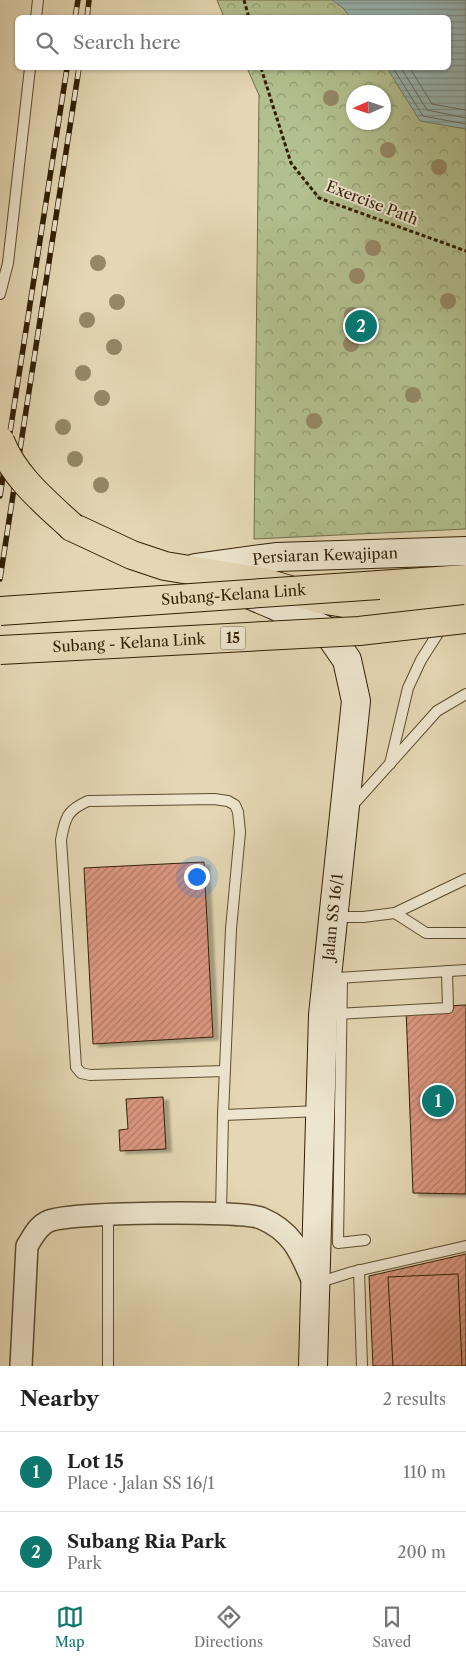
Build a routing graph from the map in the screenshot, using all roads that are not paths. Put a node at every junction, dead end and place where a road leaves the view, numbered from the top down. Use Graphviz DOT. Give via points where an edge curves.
graph roads {
  1 [pos="38,0"];
  2 [pos="36,15"];
  3 [pos="30,70"];
  4 [pos="0,294"];
  5 [pos="0,441"];
  6 [pos="466,551"];
  7 [pos="186,569"];
  8 [pos="466,579"];
  9 [pos="466,602"];
  10 [pos="466,607"];
  11 [pos="0,611"];
  12 [pos="466,619"];
  13 [pos="466,630"];
  14 [pos="359,631"];
  15 [pos="0,650"];
  16 [pos="466,694"];
  17 [pos="390,764"];
  18 [pos="344,816"];
  19 [pos="466,879"];
  20 [pos="395,914"];
  21 [pos="333,917"];
  22 [pos="466,933"];
  23 [pos="466,970"];
  24 [pos="447,971"];
  25 [pos="334,978"];
  26 [pos="333,1014"];
  27 [pos="225,1071"];
  28 [pos="320,1110"];
  29 [pos="223,1115"];
  30 [pos="221,1213"];
  31 [pos="108,1216"];
  32 [pos="365,1240"];
  33 [pos="466,1246"];
  34 [pos="359,1270"];
  35 [pos="314,1284"];
  36 [pos="21,1366"];
  37 [pos="108,1366"];
  38 [pos="313,1366"];
  39 [pos="362,1366"];
  1 -- 2 [label="lane"];
  3 -- 4 [label="lane" via="8,263"];
  5 -- 7 [label="main road, bridge" via="6,456 25,483 72,527 132,556"];
  6 -- 7 [label="street, Persiaran Kewajipan" via="276,557"];
  7 -- 9 [label="main road" via="263,582 320,599 368,607"];
  7 -- 18 [label="street, Jalan SS 16/1" via="274,605 327,632 347,660 356,701"];
  8 -- 11 [label="main road, Subang-Kelana Link, bridge"];
  10 -- 17 [label="lane" via="443,625 421,660 408,688"];
  12 -- 14 [label="main road, Subang - Kelana Link / 15, bridge"];
  13 -- 14 [label="main road, bridge"];
  14 -- 15 [label="main road, Subang - Kelana Link / 15, bridge"];
  16 -- 17 [label="lane" via="437,711"];
  17 -- 18 [label="lane"];
  18 -- 21 [label="street, Jalan SS 16/1"];
  19 -- 20 [label="lane"];
  20 -- 21 [label="lane"];
  20 -- 22 [label="lane" via="426,933"];
  21 -- 25 [label="street, Jalan SS 16/1"];
  23 -- 24 [label="lane"];
  24 -- 25 [label="lane"];
  24 -- 26 [label="lane" via="448,1008"];
  25 -- 26 [label="street, Jalan SS 16/1"];
  26 -- 28 [label="street, Jalan SS 16/1"];
  26 -- 32 [label="lane" via="338,1243"];
  27 -- 27 [label="lane" via="90,1075 76,1067 60,840 65,820 74,807 88,801 214,799 235,805 240,832 231,929"];
  27 -- 29 [label="lane"];
  28 -- 29 [label="lane"];
  28 -- 35 [label="street, Jalan SS 16/1"];
  29 -- 30 [label="lane"];
  30 -- 31 [label="street"];
  30 -- 35 [label="street" via="246,1214 274,1225 296,1243"];
  31 -- 36 [label="street" via="49,1221 38,1229 27,1246"];
  31 -- 37 [label="lane"];
  33 -- 34 [label="lane"];
  34 -- 35 [label="lane"];
  34 -- 39 [label="lane"];
  35 -- 38 [label="street, Jalan SS 16/1"];
}
